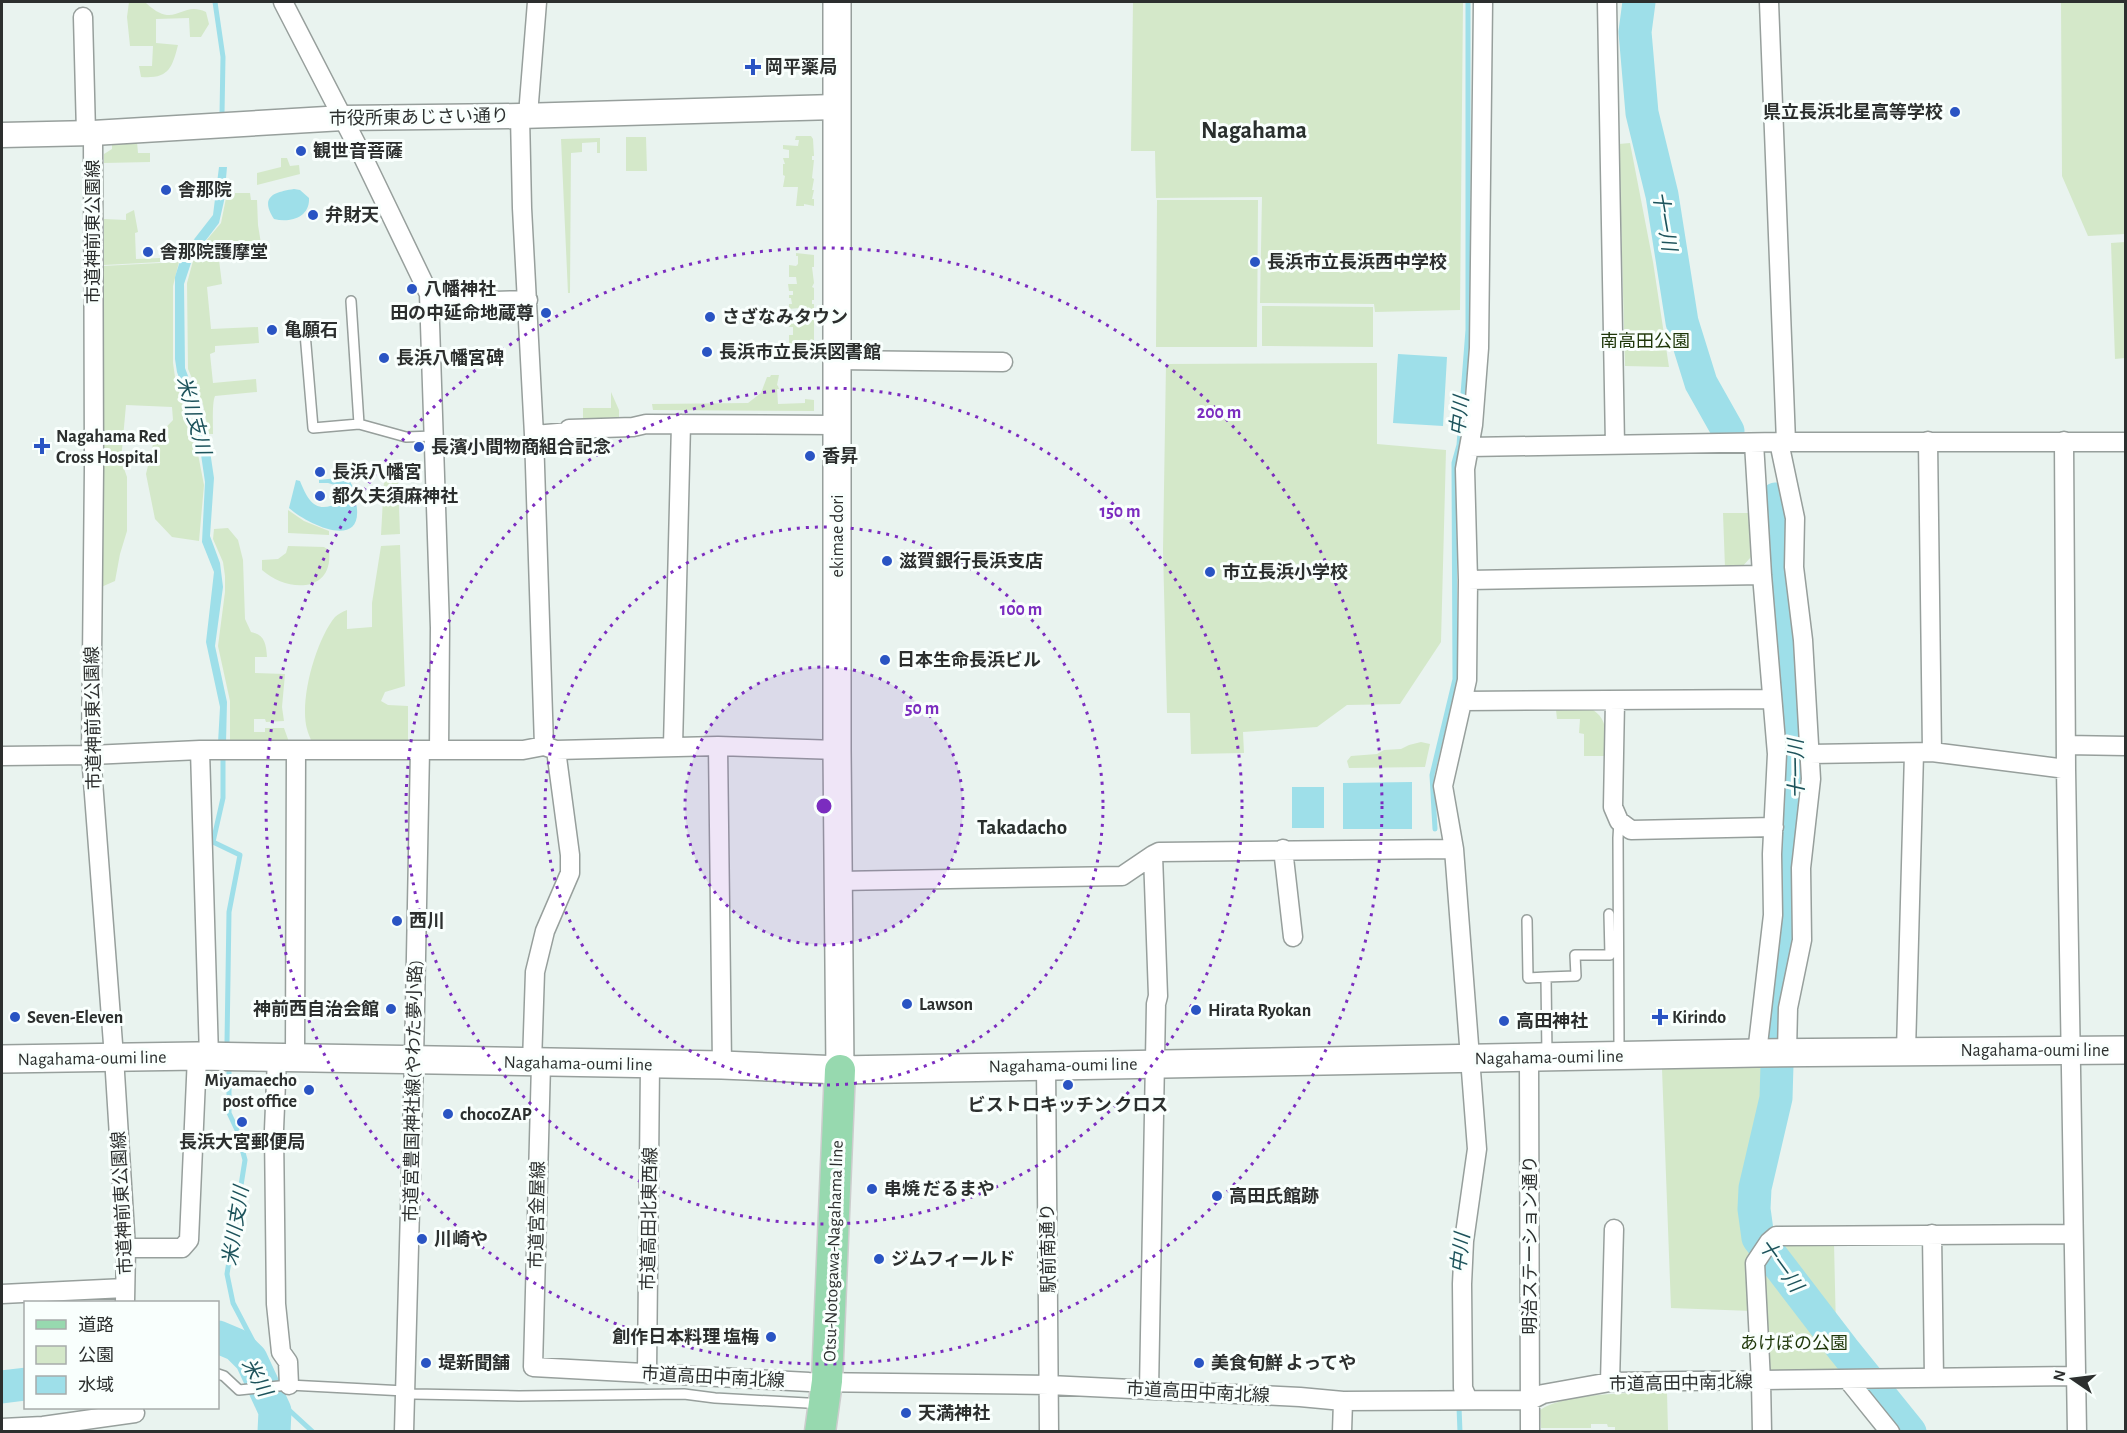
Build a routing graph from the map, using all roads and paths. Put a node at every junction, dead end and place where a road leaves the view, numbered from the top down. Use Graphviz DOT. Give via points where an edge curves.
graph roads {
  1 [pos="283,2"];
  2 [pos="537,2"];
  3 [pos="837,2"];
  4 [pos="1483,2"];
  5 [pos="1606,2"];
  6 [pos="1769,2"];
  7 [pos="84,17"];
  8 [pos="836,107"];
  9 [pos="524,116"];
  10 [pos="343,118"];
  11 [pos="2,124"];
  12 [pos="89,133"];
  13 [pos="2,135"];
  14 [pos="528,300"];
  15 [pos="351,301"];
  16 [pos="430,303"];
  17 [pos="305,333"];
  18 [pos="836,360"];
  19 [pos="1003,362"];
  20 [pos="359,424"];
  21 [pos="681,424"];
  22 [pos="836,424"];
  23 [pos="534,435"];
  24 [pos="434,436"];
  25 [pos="1928,441"];
  26 [pos="2064,441"];
  27 [pos="1772,442"];
  28 [pos="2126,442"];
  29 [pos="1615,445"];
  30 [pos="1469,447"];
  31 [pos="1757,482"];
  32 [pos="1786,485"];
  33 [pos="1762,575"];
  34 [pos="1468,580"];
  35 [pos="1772,699"];
  36 [pos="1462,701"];
  37 [pos="1615,701"];
  38 [pos="2066,745"];
  39 [pos="673,746"];
  40 [pos="718,746"];
  41 [pos="2126,746"];
  42 [pos="550,748"];
  43 [pos="200,750"];
  44 [pos="296,750"];
  45 [pos="420,750"];
  46 [pos="439,750"];
  47 [pos="837,750"];
  48 [pos="1923,752"];
  49 [pos="1810,754"];
  50 [pos="91,755"];
  51 [pos="2,756"];
  52 [pos="2066,770"];
  53 [pos="1619,821"];
  54 [pos="1774,827"];
  55 [pos="1283,849"];
  56 [pos="1454,849"];
  57 [pos="1153,855"];
  58 [pos="839,881"];
  59 [pos="1609,914"];
  60 [pos="1527,920"];
  61 [pos="1293,938"];
  62 [pos="1546,977"];
  63 [pos="1619,1045"];
  64 [pos="2070,1050"];
  65 [pos="2126,1050"];
  66 [pos="1906,1051"];
  67 [pos="1757,1053"];
  68 [pos="1787,1053"];
  69 [pos="114,1057"];
  70 [pos="203,1057"];
  71 [pos="286,1058"];
  72 [pos="1470,1058"];
  73 [pos="1538,1058"];
  74 [pos="2,1059"];
  75 [pos="414,1060"];
  76 [pos="537,1063"];
  77 [pos="1155,1063"];
  78 [pos="650,1064"];
  79 [pos="722,1065"];
  80 [pos="1046,1065"];
  81 [pos="840,1070"];
  82 [pos="1614,1229"];
  83 [pos="1932,1234"];
  84 [pos="2073,1234"];
  85 [pos="126,1248"];
  86 [pos="2,1294"];
  87 [pos="125,1295"];
  88 [pos="533,1367"];
  89 [pos="219,1374"];
  90 [pos="647,1374"];
  91 [pos="2076,1376"];
  92 [pos="1934,1378"];
  93 [pos="1854,1380"];
  94 [pos="1761,1381"];
  95 [pos="1610,1382"];
  96 [pos="1049,1385"];
  97 [pos="286,1386"];
  98 [pos="1149,1390"];
  99 [pos="405,1391"];
  100 [pos="1468,1400"];
  101 [pos="1531,1400"];
  102 [pos="1342,1401"];
  103 [pos="824,1406"];
  104 [pos="135,1410"];
  105 [pos="2,1428"];
  106 [pos="133,1431"];
  107 [pos="404,1431"];
  108 [pos="1049,1431"];
  109 [pos="1342,1431"];
  110 [pos="1530,1431"];
  111 [pos="1762,1431"];
  112 [pos="1890,1431"];
  113 [pos="2077,1431"];
  1 -- 10 [label="street"];
  2 -- 9 [label="street, 市道宮金屋線"];
  3 -- 8 [label="main road, ekimae dori"];
  4 -- 30 [label="street" via="1479,348"];
  5 -- 29 [label="street"];
  6 -- 27 [label="street"];
  7 -- 12 [label="street, 市道神前東公園線"];
  8 -- 9 [label="street, 市役所東あじさい通り"];
  8 -- 18 [label="main road, ekimae dori"];
  9 -- 10 [label="street, 市役所東あじさい通り"];
  9 -- 14 [label="street, 市道宮金屋線" via="522,208"];
  10 -- 12 [label="street, 市役所東あじさい通り"];
  10 -- 16 [label="street"];
  11 -- 12 [label="street"];
  12 -- 13 [label="street, 市役所東あじさい通り"];
  12 -- 50 [label="street, 市道神前東公園線" via="94,468"];
  14 -- 16 [label="street"];
  14 -- 23 [label="street, 市道宮金屋線"];
  15 -- 20 [label="lane"];
  16 -- 24 [label="street"];
  17 -- 20 [label="lane" via="313,428"];
  18 -- 19 [label="street"];
  18 -- 22 [label="main road, ekimae dori"];
  20 -- 24 [label="lane" via="406,437"];
  21 -- 22 [label="street"];
  21 -- 23 [label="street" via="569,429 570,432"];
  21 -- 39 [label="street"];
  22 -- 47 [label="main road, ekimae dori"];
  23 -- 42 [label="street, 市道宮金屋線"];
  24 -- 46 [label="street"];
  25 -- 26 [label="street"];
  25 -- 27 [label="street"];
  25 -- 48 [label="street"];
  26 -- 28 [label="street"];
  26 -- 38 [label="street"];
  27 -- 29 [label="street"];
  27 -- 31 [label="street"];
  27 -- 32 [label="street"];
  29 -- 30 [label="street"];
  30 -- 34 [label="street" via="1465,469"];
  31 -- 32 [label="street"];
  31 -- 33 [label="street"];
  32 -- 49 [label="street" via="1795,518 1794,567"];
  33 -- 34 [label="street"];
  33 -- 35 [label="street"];
  34 -- 36 [label="street" via="1467,680"];
  35 -- 37 [label="street"];
  35 -- 54 [label="street" via="1777,764"];
  36 -- 37 [label="street"];
  36 -- 56 [label="street" via="1443,786"];
  37 -- 53 [label="street" via="1613,807"];
  38 -- 41 [label="street"];
  38 -- 52 [label="street"];
  39 -- 40 [label="street"];
  39 -- 42 [label="street"];
  40 -- 47 [label="street"];
  40 -- 79 [label="street"];
  42 -- 46 [label="street"];
  42 -- 76 [label="street, 市道宮金屋線" via="570,873 545,931 535,972"];
  43 -- 44 [label="street"];
  43 -- 50 [label="street"];
  43 -- 70 [label="street"];
  44 -- 45 [label="street"];
  44 -- 71 [label="street"];
  45 -- 46 [label="street"];
  45 -- 75 [label="street, 市道宮豊国神社線(やわた夢小路)"];
  47 -- 58 [label="main road, ekimae dori"];
  48 -- 49 [label="street"];
  48 -- 52 [label="street"];
  48 -- 66 [label="street"];
  49 -- 68 [label="street" via="1801,868 1802,940 1788,1008"];
  50 -- 51 [label="street"];
  50 -- 69 [label="street, 市道神前東公園線"];
  52 -- 64 [label="street"];
  53 -- 54 [label="street" via="1631,830"];
  53 -- 63 [label="lane"];
  54 -- 67 [label="street" via="1772,933"];
  55 -- 56 [label="street"];
  55 -- 57 [label="street"];
  55 -- 61 [label="street"];
  56 -- 72 [label="street"];
  57 -- 58 [label="street" via="1122,876"];
  57 -- 77 [label="street" via="1158,996"];
  58 -- 81 [label="main road, ekimae dori"];
  59 -- 62 [label="lane" via="1610,955 1575,956 1576,976"];
  60 -- 62 [label="lane" via="1528,978"];
  62 -- 73 [label="lane"];
  64 -- 65 [label="main road, Nagahama-oumi line"];
  64 -- 66 [label="main road, Nagahama-oumi line"];
  64 -- 84 [label="street"];
  66 -- 68 [label="main road, Nagahama-oumi line"];
  67 -- 68 [label="main road, Nagahama-oumi line"];
  67 -- 73 [label="main road, Nagahama-oumi line"];
  69 -- 70 [label="main road, Nagahama-oumi line"];
  69 -- 74 [label="main road, Nagahama-oumi line"];
  69 -- 85 [label="street, 市道神前東公園線"];
  70 -- 71 [label="main road, Nagahama-oumi line"];
  70 -- 85 [label="street" via="189,1240 182,1248"];
  71 -- 75 [label="main road, Nagahama-oumi line"];
  71 -- 97 [label="street" via="274,1130 276,1304 281,1352 288,1362"];
  72 -- 73 [label="main road, Nagahama-oumi line"];
  72 -- 77 [label="main road, Nagahama-oumi line"];
  72 -- 100 [label="street" via="1478,1149 1464,1241 1462,1284 1463,1388"];
  73 -- 101 [label="street, 明治ステーション通り"];
  75 -- 76 [label="main road, Nagahama-oumi line"];
  75 -- 99 [label="street, 市道宮豊国神社線(やわた夢小路)"];
  76 -- 78 [label="main road, Nagahama-oumi line"];
  76 -- 88 [label="street, 市道宮金屋線"];
  77 -- 80 [label="main road, Nagahama-oumi line"];
  77 -- 98 [label="street"];
  78 -- 79 [label="main road, Nagahama-oumi line"];
  78 -- 90 [label="street, 市道高田北東西線"];
  79 -- 81 [label="main road, Nagahama-oumi line"];
  80 -- 81 [label="main road, Nagahama-oumi line"];
  80 -- 96 [label="street, 駅前南通り"];
  81 -- 103 [label="main road, Otsu-Notogawa-Nagahama line"];
  82 -- 95 [label="street"];
  83 -- 84 [label="street"];
  83 -- 92 [label="street"];
  83 -- 94 [label="street" via="1776,1236 1769,1242 1755,1263"];
  84 -- 91 [label="street"];
  85 -- 87 [label="street, 市道神前東公園線"];
  86 -- 87 [label="street"];
  88 -- 90 [label="street, 市道高田中南北線"];
  89 -- 97 [label="lane" via="239,1390"];
  90 -- 103 [label="street, 市道高田中南北線" via="809,1382"];
  91 -- 92 [label="street"];
  91 -- 113 [label="street"];
  92 -- 93 [label="street, 市道高田中南北線"];
  93 -- 94 [label="street, 市道高田中南北線"];
  93 -- 112 [label="street"];
  94 -- 95 [label="street, 市道高田中南北線"];
  94 -- 111 [label="street"];
  95 -- 101 [label="street, 市道高田中南北線" via="1543,1394"];
  96 -- 98 [label="street, 市道高田中南北線"];
  96 -- 103 [label="street, 市道高田中南北線" via="843,1383"];
  96 -- 108 [label="street, 駅前南通り"];
  97 -- 99 [label="lane"];
  98 -- 102 [label="street, 市道高田中南北線"];
  99 -- 103 [label="lane" via="519,1396 684,1394"];
  99 -- 107 [label="street, 市道宮豊国神社線(やわた夢小路)"];
  100 -- 101 [label="street, 市道高田中南北線"];
  100 -- 102 [label="street, 市道高田中南北線"];
  101 -- 110 [label="street, 明治ステーション通り"];
  102 -- 109 [label="street"];
  104 -- 105 [label="street" via="43,1426"];
  104 -- 106 [label="street"];
}
